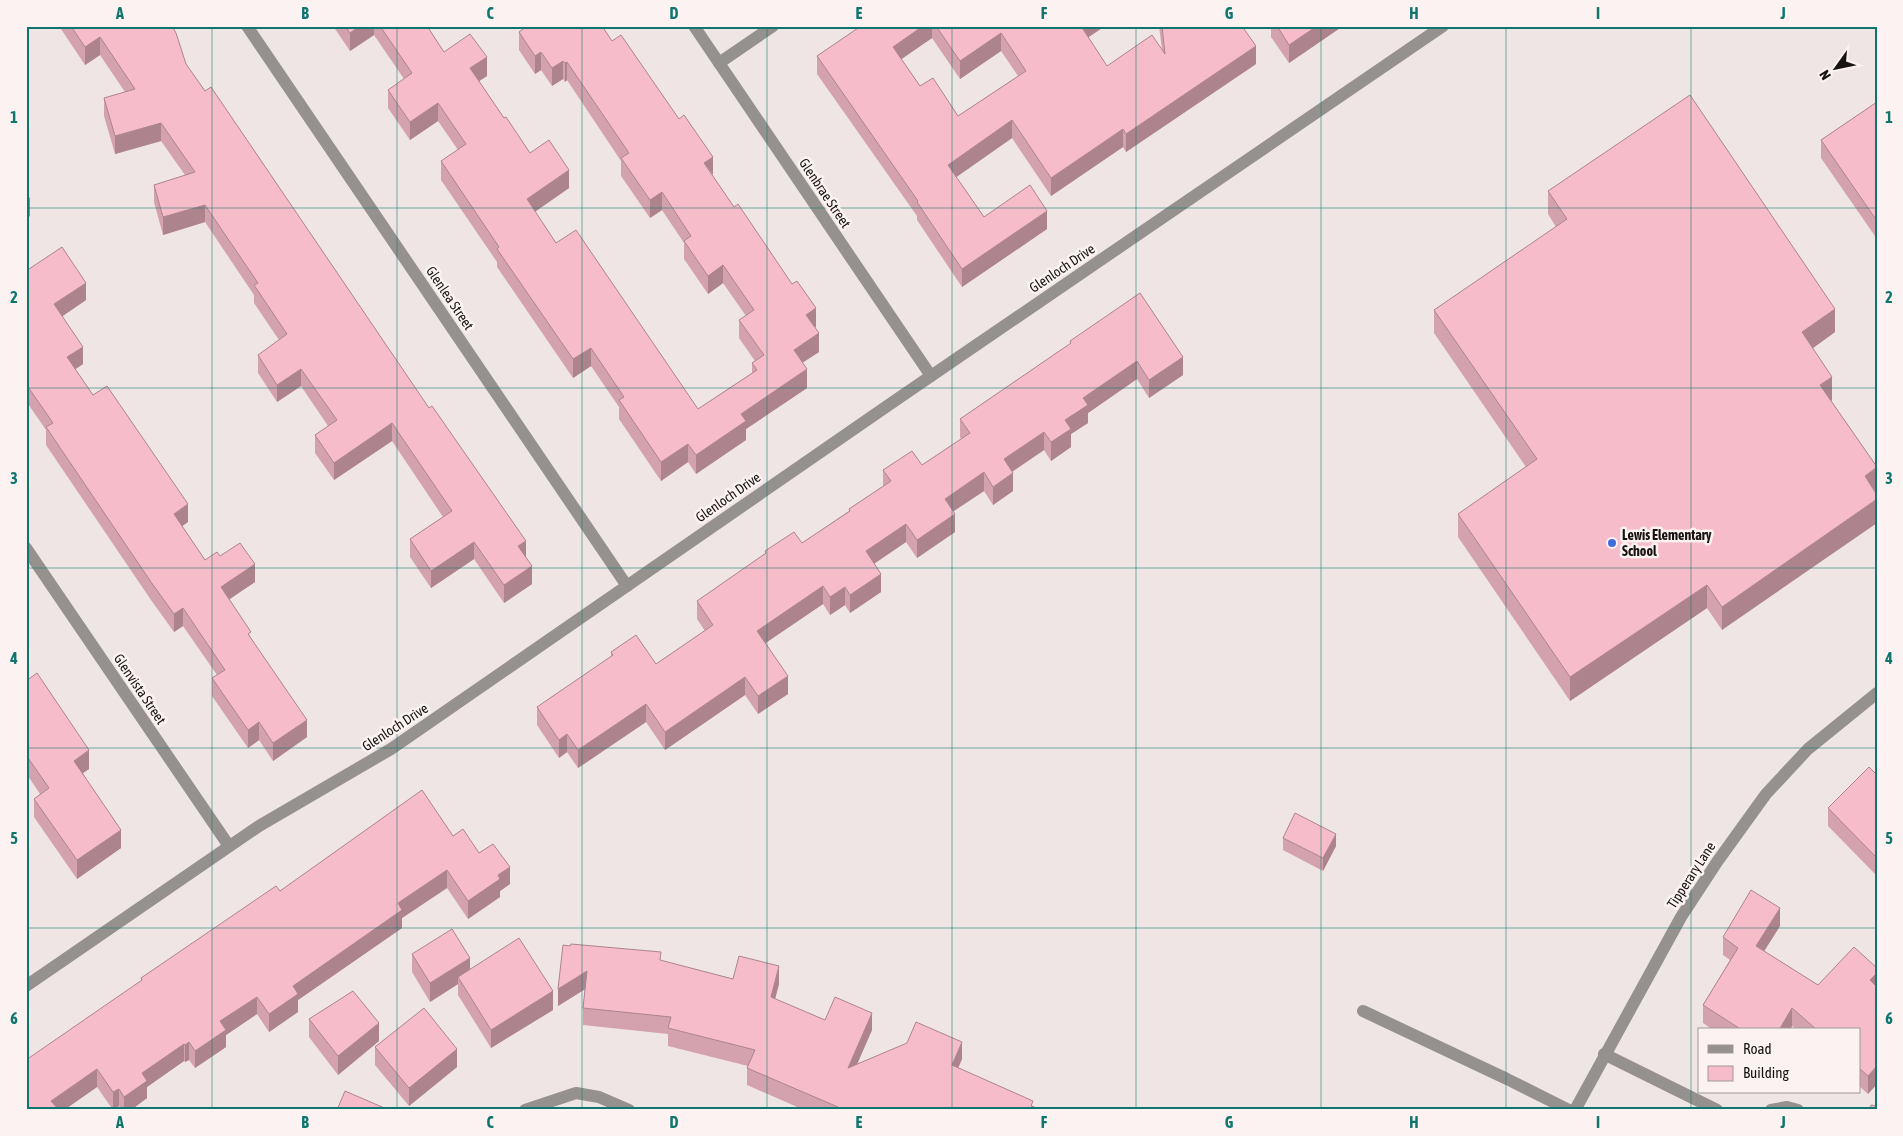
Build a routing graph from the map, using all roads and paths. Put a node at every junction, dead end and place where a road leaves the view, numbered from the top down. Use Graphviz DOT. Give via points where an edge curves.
graph roads {
  1 [pos="247,26"];
  2 [pos="694,26"];
  3 [pos="773,26"];
  4 [pos="1443,26"];
  5 [pos="719,63"];
  6 [pos="931,376"];
  7 [pos="26,548"];
  8 [pos="627,586"];
  9 [pos="1877,693"];
  10 [pos="229,846"];
  11 [pos="26,986"];
  12 [pos="1363,1011"];
  13 [pos="1604,1054"];
  14 [pos="524,1110"];
  15 [pos="629,1110"];
  16 [pos="1569,1110"];
  17 [pos="1575,1110"];
  18 [pos="1717,1110"];
  19 [pos="1771,1110"];
  20 [pos="1798,1110"];
  1 -- 8 [label="street, Glenlea Street"];
  2 -- 5 [label="street, Glenbrae Street"];
  3 -- 5 [label="street"];
  4 -- 6 [label="street, Glenloch Drive"];
  5 -- 6 [label="street, Glenbrae Street"];
  6 -- 8 [label="street, Glenloch Drive"];
  7 -- 10 [label="street, Glenvista Street"];
  8 -- 10 [label="street, Glenloch Drive" via="391,749"];
  9 -- 13 [label="street, Tipperary Lane" via="1808,749 1766,794 1681,917"];
  10 -- 11 [label="street, Glenloch Drive"];
  12 -- 16 [label="street"];
  13 -- 17 [label="street, Tipperary Lane"];
  13 -- 18 [label="street"];
  14 -- 15 [label="street" via="576,1093 599,1096"];
  19 -- 20 [label="street" via="1787,1107"];
}
